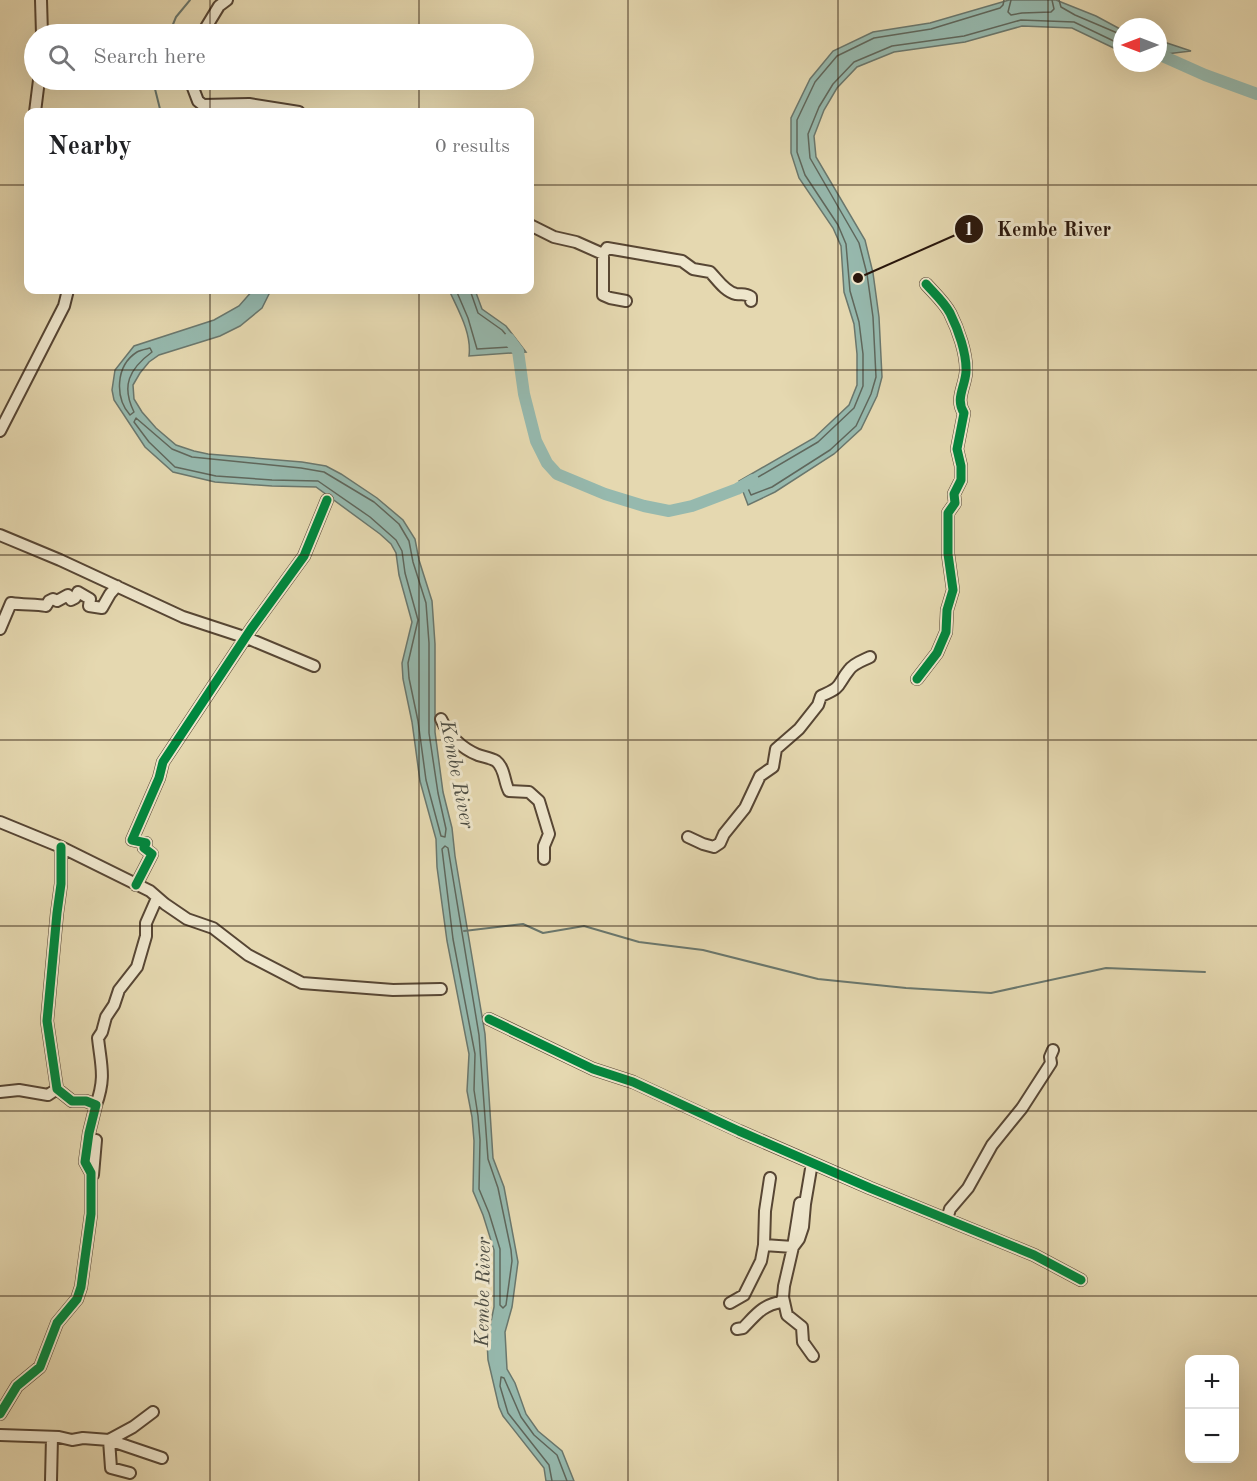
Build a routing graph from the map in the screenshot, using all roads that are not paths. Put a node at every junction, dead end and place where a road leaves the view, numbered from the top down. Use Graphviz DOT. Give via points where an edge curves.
graph roads {
  1 [pos="41,0"];
  2 [pos="227,0"];
  3 [pos="42,24"];
  4 [pos="208,24"];
  5 [pos="38,90"];
  6 [pos="194,90"];
  7 [pos="36,108"];
  8 [pos="274,108"];
  9 [pos="534,227"];
  10 [pos="603,254"];
  11 [pos="926,284"];
  12 [pos="67,294"];
  13 [pos="626,301"];
  14 [pos="751,301"];
  15 [pos="0,431"];
  16 [pos="327,500"];
  17 [pos="0,535"];
  18 [pos="117,586"];
  19 [pos="0,629"];
  20 [pos="247,638"];
  21 [pos="870,657"];
  22 [pos="314,666"];
  23 [pos="917,680"];
  24 [pos="441,719"];
  25 [pos="0,822"];
  26 [pos="688,837"];
  27 [pos="61,847"];
  28 [pos="544,860"];
  29 [pos="136,885"];
  30 [pos="157,898"];
  31 [pos="441,989"];
  32 [pos="489,1019"];
  33 [pos="1053,1050"];
  34 [pos="57,1089"];
  35 [pos="0,1092"];
  36 [pos="96,1109"];
  37 [pos="812,1162"];
  38 [pos="770,1178"];
  39 [pos="947,1219"];
  40 [pos="764,1245"];
  41 [pos="793,1247"];
  42 [pos="1081,1280"];
  43 [pos="783,1297"];
  44 [pos="730,1303"];
  45 [pos="737,1329"];
  46 [pos="813,1356"];
  47 [pos="153,1412"];
  48 [pos="0,1414"];
  49 [pos="0,1435"];
  50 [pos="52,1437"];
  51 [pos="109,1440"];
  52 [pos="162,1458"];
  53 [pos="130,1473"];
  54 [pos="51,1481"];
  1 -- 3 [label="street"];
  2 -- 4 [label="street"];
  5 -- 7 [label="street"];
  6 -- 8 [label="street" via="204,105"];
  9 -- 10 [label="street"];
  10 -- 13 [label="street" via="603,295"];
  10 -- 14 [label="street" via="607,248 682,261 693,269 710,272 731,292 746,294"];
  11 -- 23 [label="street" via="950,312 964,351 966,370 960,395 964,413 957,449 961,480 948,513 953,590 946,632 937,653"];
  12 -- 15 [label="street"];
  16 -- 20 [label="street" via="304,556"];
  17 -- 18 [label="street"];
  18 -- 19 [label="street" via="102,609 89,606 90,599 78,592 71,600 68,595 53,599 46,606 11,603"];
  18 -- 20 [label="street" via="183,617"];
  20 -- 22 [label="street"];
  20 -- 29 [label="street" via="163,762 132,840 146,843 144,848 152,854"];
  21 -- 26 [label="street" via="849,670 841,685 821,696 799,729 776,749 773,767 760,776 745,808 720,843 714,847"];
  24 -- 28 [label="street" via="447,732 464,748 502,768 509,791 530,792 539,801 549,834"];
  25 -- 27 [label="street"];
  27 -- 29 [label="street"];
  27 -- 34 [label="street" via="47,1021"];
  29 -- 30 [label="street"];
  30 -- 31 [label="street" via="187,919 213,928 248,955 302,983 393,990"];
  30 -- 36 [label="street" via="146,923 137,968 119,990 98,1038 104,1074"];
  32 -- 37 [label="street" via="593,1070 633,1082"];
  33 -- 39 [label="street" via="1051,1063 992,1145"];
  34 -- 35 [label="street" via="48,1095 19,1090"];
  34 -- 36 [label="street" via="72,1101 86,1101"];
  36 -- 48 [label="street" via="86,1162 91,1173 91,1214 77,1299 57,1323 40,1367 17,1386"];
  37 -- 39 [label="street"];
  37 -- 41 [label="street" via="803,1227"];
  38 -- 40 [label="street"];
  39 -- 42 [label="street" via="1034,1255"];
  40 -- 41 [label="street"];
  40 -- 44 [label="street" via="761,1261 744,1295"];
  41 -- 43 [label="street"];
  43 -- 45 [label="street"];
  43 -- 46 [label="street" via="787,1315 802,1327 803,1342"];
  47 -- 51 [label="street"];
  49 -- 50 [label="street"];
  50 -- 51 [label="street"];
  50 -- 54 [label="street"];
  51 -- 52 [label="street"];
  51 -- 53 [label="street" via="111,1468"];
}
